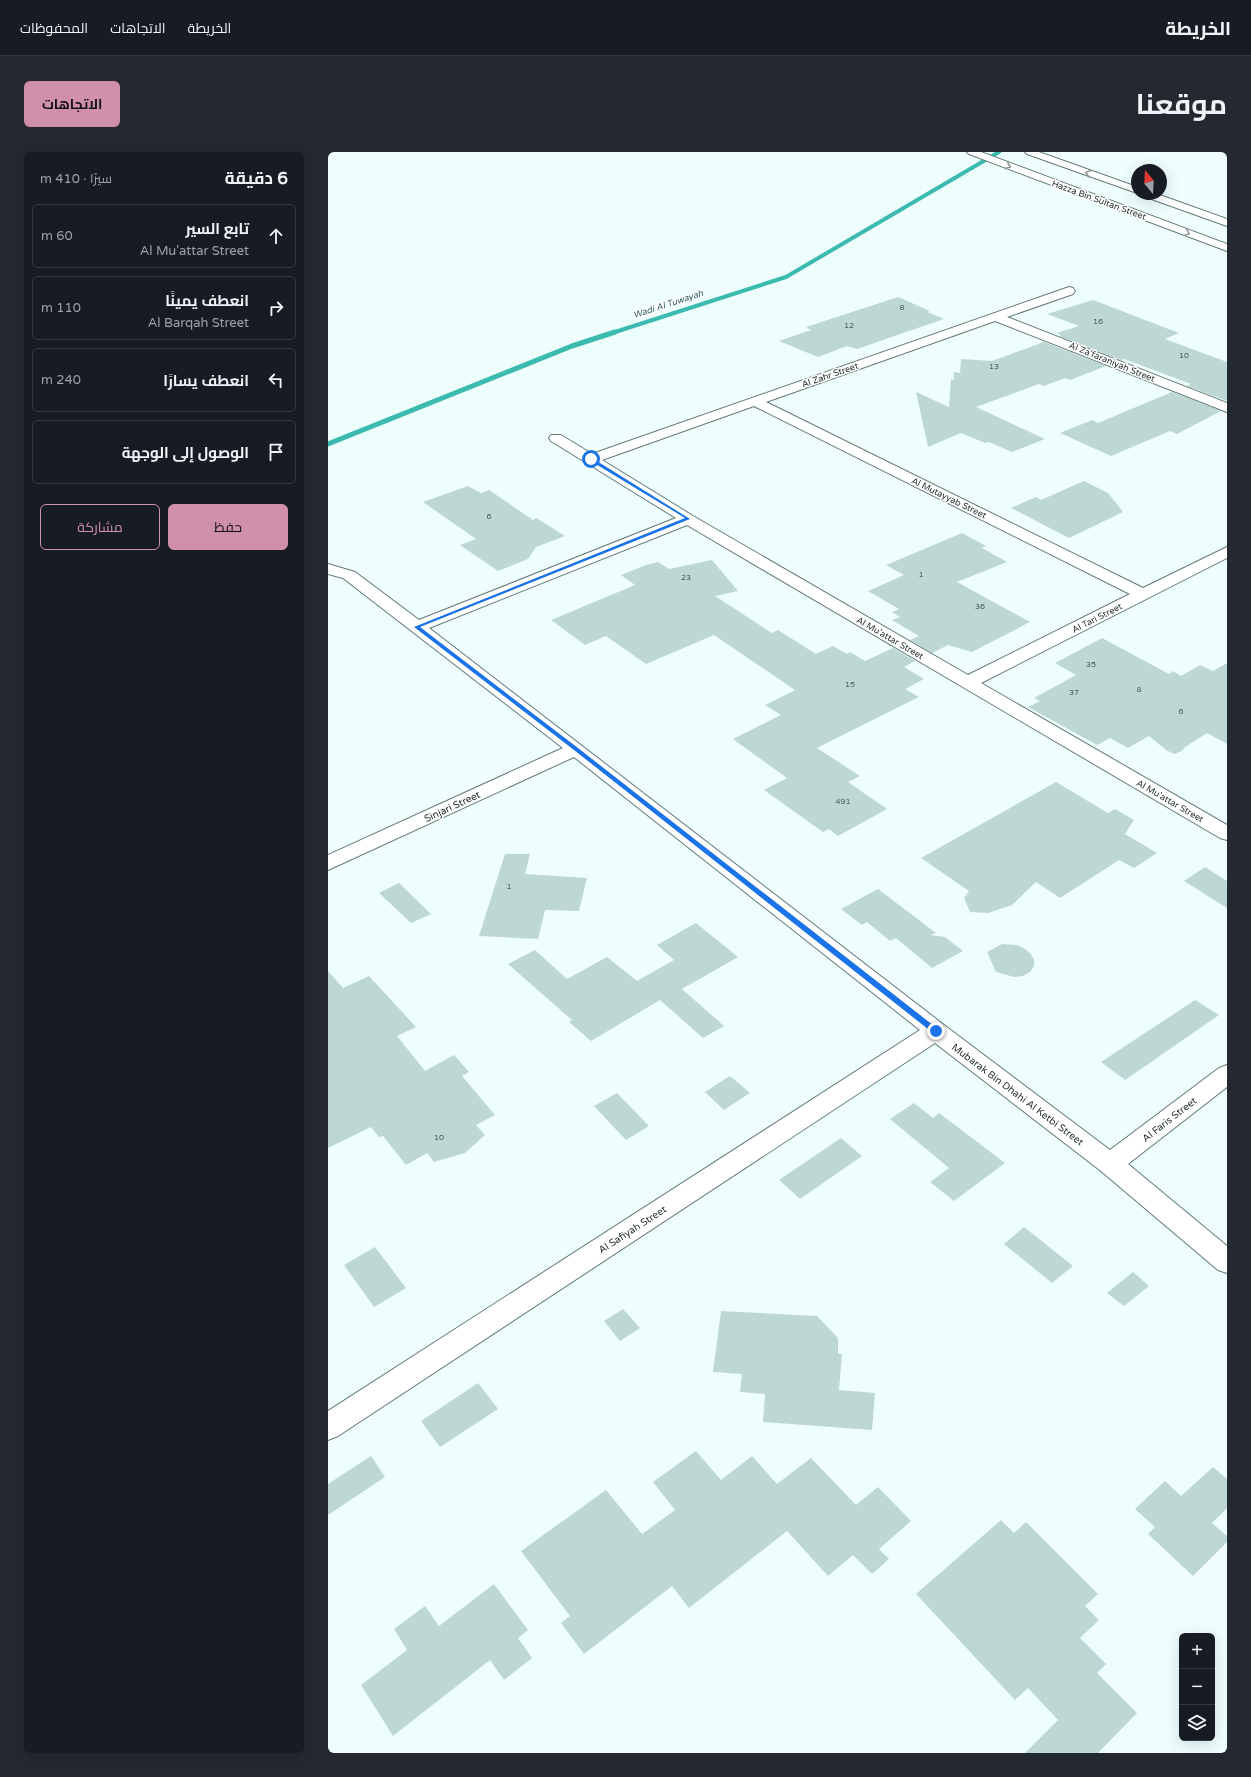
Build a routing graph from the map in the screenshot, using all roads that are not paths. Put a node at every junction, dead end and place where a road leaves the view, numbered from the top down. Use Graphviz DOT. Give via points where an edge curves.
graph roads {
  1 [pos="972,152"];
  2 [pos="1030,152"];
  3 [pos="1131,188"];
  4 [pos="1164,200"];
  5 [pos="1113,205"];
  6 [pos="1205,215"];
  7 [pos="1227,218"];
  8 [pos="1227,222"];
  9 [pos="1227,237"];
  10 [pos="1227,248"];
  11 [pos="1069,291"];
  12 [pos="996,316"];
  13 [pos="754,401"];
  14 [pos="1227,408"];
  15 [pos="556,438"];
  16 [pos="591,459"];
  17 [pos="688,519"];
  18 [pos="1227,552"];
  19 [pos="328,569"];
  20 [pos="1144,595"];
  21 [pos="417,627"];
  22 [pos="967,683"];
  23 [pos="576,749"];
  24 [pos="1227,834"];
  25 [pos="328,863"];
  26 [pos="936,1031"];
  27 [pos="1227,1074"];
  28 [pos="1110,1164"];
  29 [pos="1227,1262"];
  30 [pos="328,1427"];
  1 -- 5 [label="street, Hazza Bin Sultan Street, one-way"];
  3 -- 2 [label="street, one-way"];
  4 -- 6 [label="street"];
  5 -- 9 [label="street" via="1152,212"];
  5 -- 10 [label="street, Hazza Bin Sultan Street, one-way"];
  6 -- 7 [label="street"];
  6 -- 8 [label="street"];
  11 -- 12 [label="street, Al Zahr Street"];
  12 -- 13 [label="street, Al Zahr Street"];
  12 -- 14 [label="street, Al Za'faraniyah Street"];
  13 -- 16 [label="street, Al Zahr Street"];
  13 -- 20 [label="street, Al Mutayyab Street"];
  15 -- 16 [label="street, Al Mu'attar Street"];
  16 -- 17 [label="street, Al Mu'attar Street"];
  17 -- 21 [label="street"];
  17 -- 22 [label="street, Al Mu'attar Street"];
  18 -- 20 [label="street, Al Tari Street"];
  19 -- 21 [label="street, Mubarak Bin Dhahi Al Ketbi Street" via="349,575"];
  20 -- 22 [label="street, Al Tari Street"];
  21 -- 23 [label="street, Mubarak Bin Dhahi Al Ketbi Street"];
  22 -- 24 [label="street, Al Mu'attar Street"];
  23 -- 25 [label="street, Sinjari Street"];
  23 -- 26 [label="street, Mubarak Bin Dhahi Al Ketbi Street"];
  26 -- 28 [label="street, Mubarak Bin Dhahi Al Ketbi Street"];
  26 -- 30 [label="street, Al Safiyah Street"];
  27 -- 28 [label="street, Al Faris Street"];
  28 -- 29 [label="street, Mubarak Bin Dhahi Al Ketbi Street"];
}
